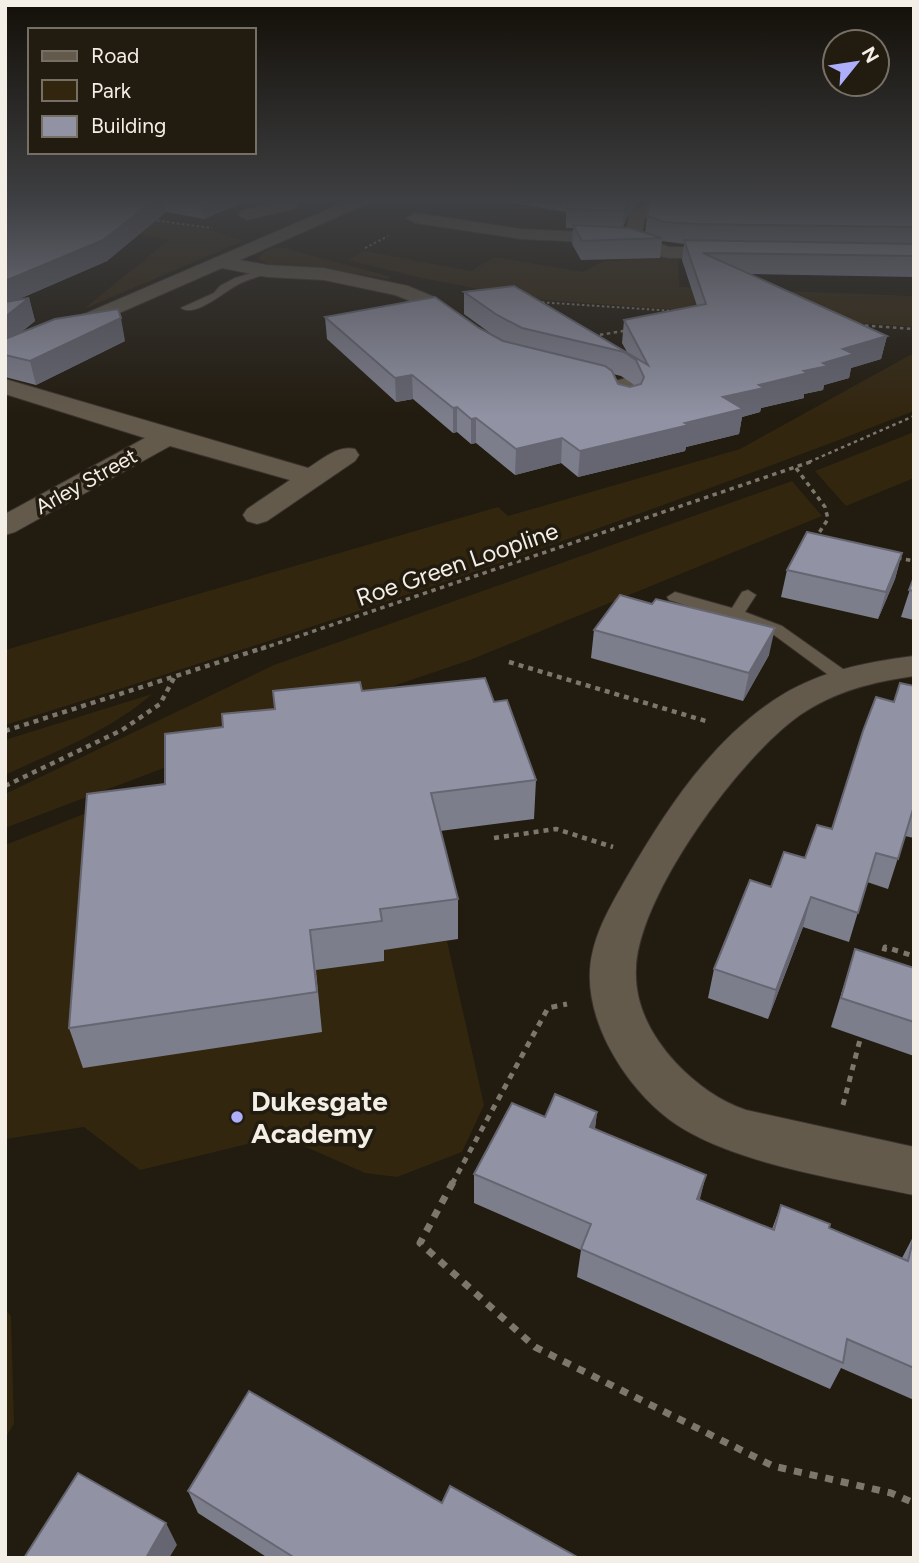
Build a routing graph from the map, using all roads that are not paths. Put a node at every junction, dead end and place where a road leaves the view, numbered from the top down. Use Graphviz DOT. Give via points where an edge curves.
graph roads {
  1 [pos="196,272"];
  2 [pos="264,272"];
  3 [pos="285,272"];
  4 [pos="186,308"];
  5 [pos="486,344"];
  6 [pos="5,356"];
  7 [pos="5,386"];
  8 [pos="167,437"];
  9 [pos="346,455"];
  10 [pos="312,478"];
  11 [pos="257,515"];
  12 [pos="5,526"];
  13 [pos="748,595"];
  14 [pos="675,597"];
  15 [pos="736,614"];
  16 [pos="914,666"];
  17 [pos="844,678"];
  18 [pos="914,1171"];
  1 -- 6 [label="street"];
  2 -- 4 [label="lane"];
  3 -- 5 [label="street" via="324,274 414,294"];
  7 -- 8 [label="street, Arley Street"];
  8 -- 10 [label="street, Arley Street"];
  8 -- 12 [label="street, Arley Street"];
  9 -- 10 [label="street"];
  10 -- 11 [label="street"];
  13 -- 15 [label="lane"];
  14 -- 15 [label="lane"];
  15 -- 17 [label="lane" via="776,629"];
  16 -- 17 [label="street" via="881,668"];
  17 -- 18 [label="street" via="801,698 752,734 719,768 685,812 637,898 618,943 612,977 630,1040 657,1077 696,1110 740,1132"];
}
